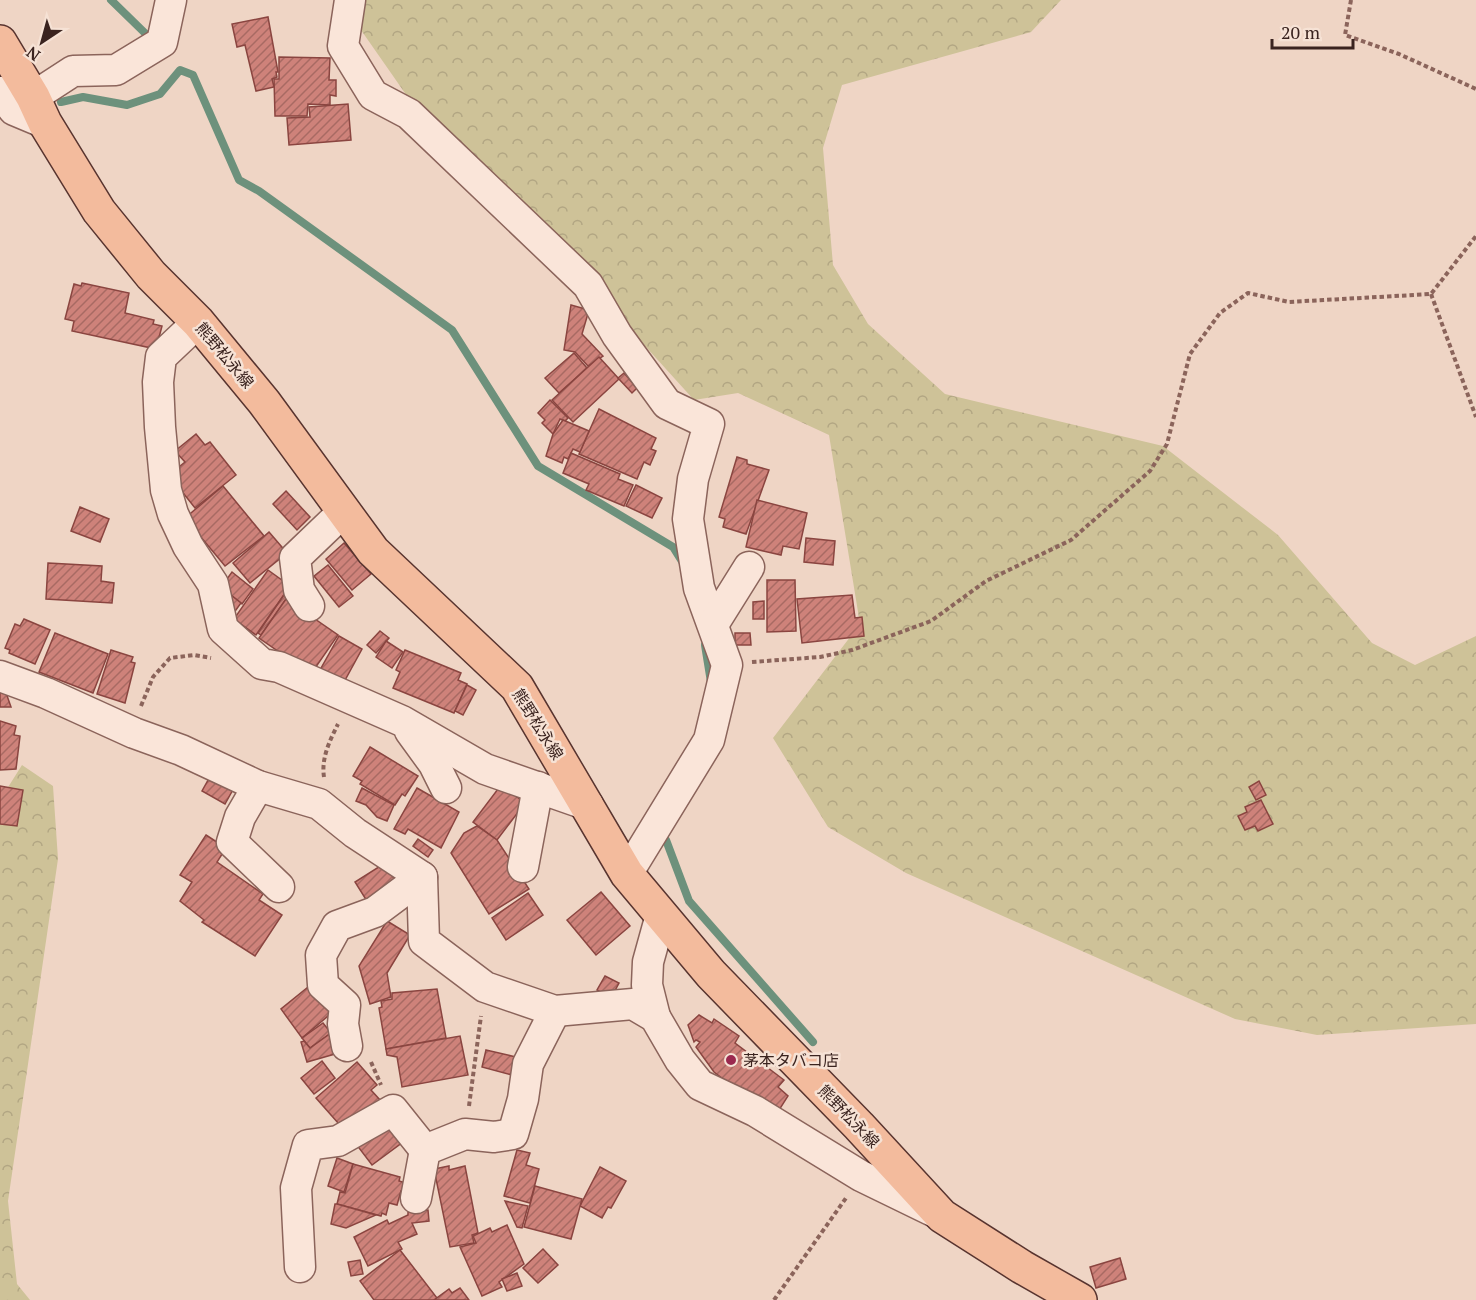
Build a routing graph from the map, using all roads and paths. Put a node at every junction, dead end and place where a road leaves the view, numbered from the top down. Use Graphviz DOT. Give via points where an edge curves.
graph roads {
  1 [pos="171,0"];
  2 [pos="350,0"];
  3 [pos="1351,0"];
  4 [pos="0,42"];
  5 [pos="1476,89"];
  6 [pos="0,92"];
  7 [pos="39,110"];
  8 [pos="1476,236"];
  9 [pos="1431,294"];
  10 [pos="198,322"];
  11 [pos="1476,417"];
  12 [pos="343,512"];
  13 [pos="749,567"];
  14 [pos="309,606"];
  15 [pos="714,623"];
  16 [pos="262,664"];
  17 [pos="727,664"];
  18 [pos="0,676"];
  19 [pos="352,699"];
  20 [pos="402,722"];
  21 [pos="134,733"];
  22 [pos="325,778"];
  23 [pos="258,786"];
  24 [pos="538,787"];
  25 [pos="446,788"];
  26 [pos="588,805"];
  27 [pos="523,867"];
  28 [pos="627,874"];
  29 [pos="422,877"];
  30 [pos="279,887"];
  31 [pos="661,915"];
  32 [pos="484,987"];
  33 [pos="555,1011"];
  34 [pos="656,1017"];
  35 [pos="347,1046"];
  36 [pos="465,1134"];
  37 [pos="425,1150"];
  38 [pos="861,1176"];
  39 [pos="416,1198"];
  40 [pos="942,1216"];
  41 [pos="300,1267"];
  42 [pos="774,1300"];
  43 [pos="1080,1300"];
  1 -- 7 [label="street" via="162,42 116,70 73,71"];
  2 -- 15 [label="street" via="343,46 372,95 409,114 588,285 617,335 667,404 709,424 693,478 688,519 699,588"];
  3 -- 5 [label="path" via="1345,35 1399,54"];
  4 -- 7 [label="main road, 熊野松永線"];
  6 -- 7 [label="street" via="14,110"];
  7 -- 10 [label="main road, 熊野松永線" via="99,211 151,275"];
  8 -- 9 [label="path"];
  9 -- 11 [label="path"];
  9 -- 17 [label="path" via="1289,302 1248,293 1220,313 1190,354 1167,444 1150,471 1071,540 986,580 931,621 852,651"];
  10 -- 12 [label="main road, 熊野松永線" via="264,402"];
  10 -- 16 [label="street" via="161,357 158,382 166,490 188,546 213,584 223,629"];
  12 -- 14 [label="street" via="296,558 299,590"];
  12 -- 26 [label="main road, 熊野松永線" via="373,551 517,687"];
  13 -- 15 [label="street"];
  15 -- 17 [label="street"];
  16 -- 19 [label="street" via="279,667"];
  16 -- 21 [label="path" via="194,655 170,658 153,677"];
  17 -- 28 [label="street" via="709,740"];
  18 -- 21 [label="street"];
  19 -- 20 [label="street"];
  19 -- 22 [label="path" via="329,741 322,767"];
  20 -- 24 [label="street" via="484,768"];
  20 -- 25 [label="street" via="434,764"];
  21 -- 23 [label="street"];
  23 -- 29 [label="street" via="320,804"];
  23 -- 30 [label="street" via="240,817 232,842"];
  24 -- 26 [label="street"];
  24 -- 27 [label="street"];
  26 -- 28 [label="main road, 熊野松永線"];
  28 -- 31 [label="main road, 熊野松永線"];
  29 -- 32 [label="street" via="424,941"];
  29 -- 35 [label="street" via="375,912 337,926 321,955 323,985 345,1005"];
  31 -- 34 [label="street" via="647,985"];
  31 -- 40 [label="main road, 熊野松永線" via="711,974"];
  32 -- 33 [label="street"];
  32 -- 36 [label="path"];
  33 -- 34 [label="street" via="633,1004"];
  33 -- 36 [label="street" via="528,1064 513,1134"];
  34 -- 38 [label="street" via="680,1060 700,1085 755,1111"];
  36 -- 37 [label="street"];
  37 -- 39 [label="street"];
  37 -- 41 [label="street" via="393,1110 338,1141 308,1145 296,1188"];
  38 -- 40 [label="street"];
  38 -- 42 [label="path"];
  40 -- 43 [label="main road, 熊野松永線"];
}
